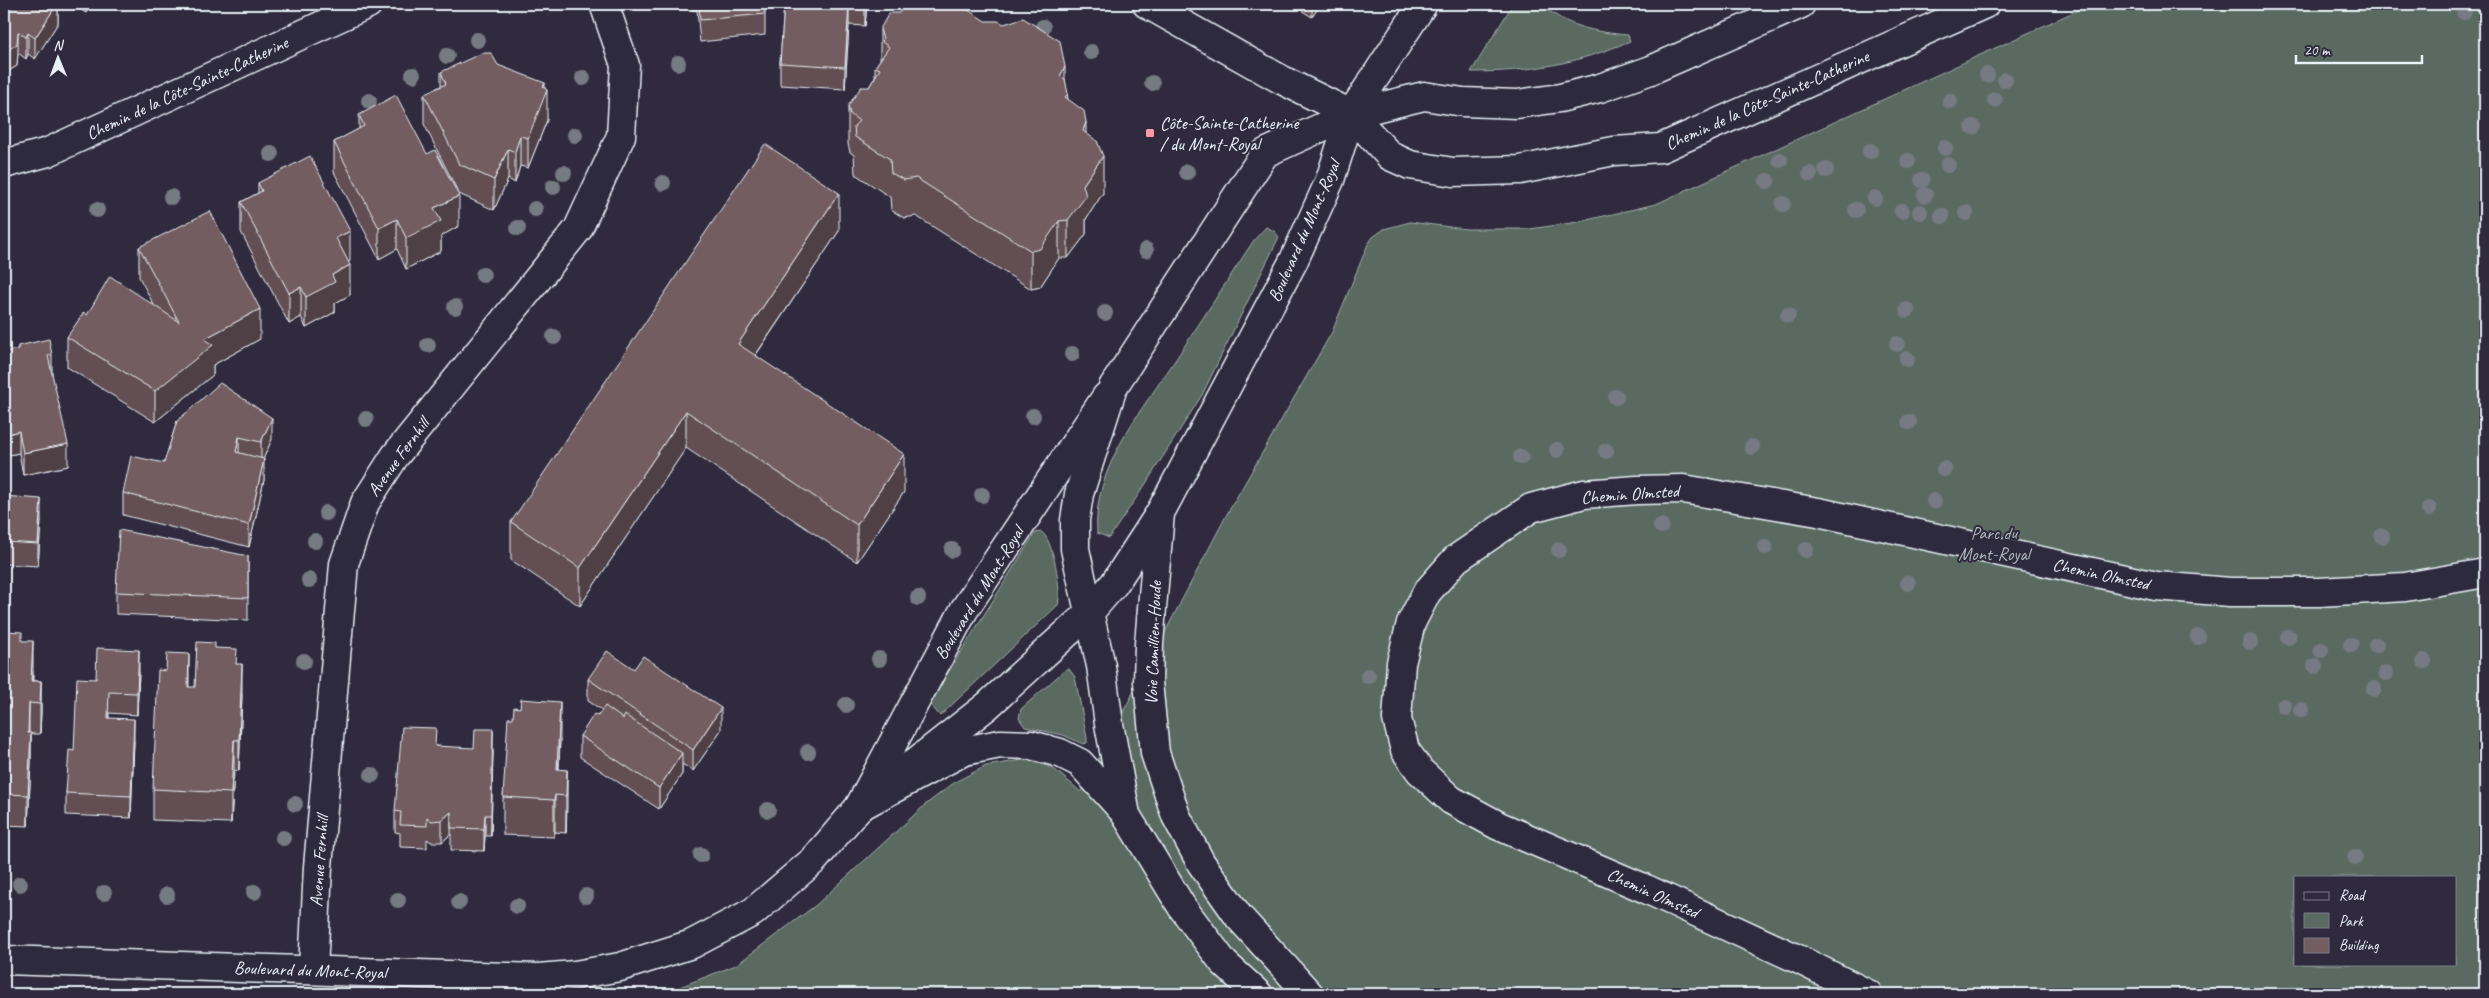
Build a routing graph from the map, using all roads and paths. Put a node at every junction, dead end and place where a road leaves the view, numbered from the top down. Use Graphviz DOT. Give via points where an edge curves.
graph roads {
  1 [pos="368,4"];
  2 [pos="604,4"];
  3 [pos="1147,4"];
  4 [pos="1422,4"];
  5 [pos="1801,4"];
  6 [pos="1984,4"];
  7 [pos="1351,114"];
  8 [pos="4,164"];
  9 [pos="1113,387"];
  10 [pos="1160,513"];
  11 [pos="2485,573"];
  12 [pos="1089,613"];
  13 [pos="859,806"];
  14 [pos="1126,814"];
  15 [pos="4,960"];
  16 [pos="313,970"];
  17 [pos="1258,994"];
  18 [pos="1308,994"];
  19 [pos="1868,994"];
  1 -- 8 [label="street, Chemin de la Côte-Sainte-Catherine" via="48,152"];
  2 -- 16 [label="street, Avenue Fernhill" via="625,65 621,136 578,229 395,456 365,503 344,564 318,867"];
  3 -- 7 [label="street, Chemin de la Côte-Sainte-Catherine" via="1282,80"];
  4 -- 7 [label="street"];
  5 -- 7 [label="street" via="1651,70 1560,98 1517,104 1463,102 1424,96"];
  6 -- 7 [label="street, Chemin de la Côte-Sainte-Catherine" via="1661,148 1614,151 1520,170 1453,172 1410,165 1390,156"];
  7 -- 9 [label="street, Boulevard du Mont-Royal" via="1265,152"];
  7 -- 10 [label="street, Boulevard du Mont-Royal" via="1330,180 1293,262"];
  9 -- 12 [label="street, Boulevard du Mont-Royal" via="1079,494 1075,520 1075,549"];
  9 -- 13 [label="street, Boulevard du Mont-Royal" via="964,610"];
  10 -- 12 [label="street, Boulevard du Mont-Royal" via="1114,584"];
  10 -- 18 [label="street, Voie Camillien-Houde" via="1148,682 1159,768 1176,816 1200,862 1239,918"];
  11 -- 19 [label="street, Chemin Olmsted" via="2405,587 2319,592 2230,592 2156,586 1818,512 1684,490 1584,494 1531,508 1456,559 1427,592 1411,623 1401,663 1397,719 1405,750 1420,771 1451,800 1499,826 1646,889"];
  12 -- 13 [label="street, Boulevard du Mont-Royal" via="987,706"];
  12 -- 14 [label="street"];
  13 -- 14 [label="street" via="964,751 1000,744 1031,745 1080,762"];
  13 -- 16 [label="street, Boulevard du Mont-Royal" via="814,860 752,912 692,944 620,967 575,976 538,978"];
  14 -- 17 [label="street" via="1182,907 1224,963"];
  15 -- 16 [label="street, Boulevard du Mont-Royal"];
}
